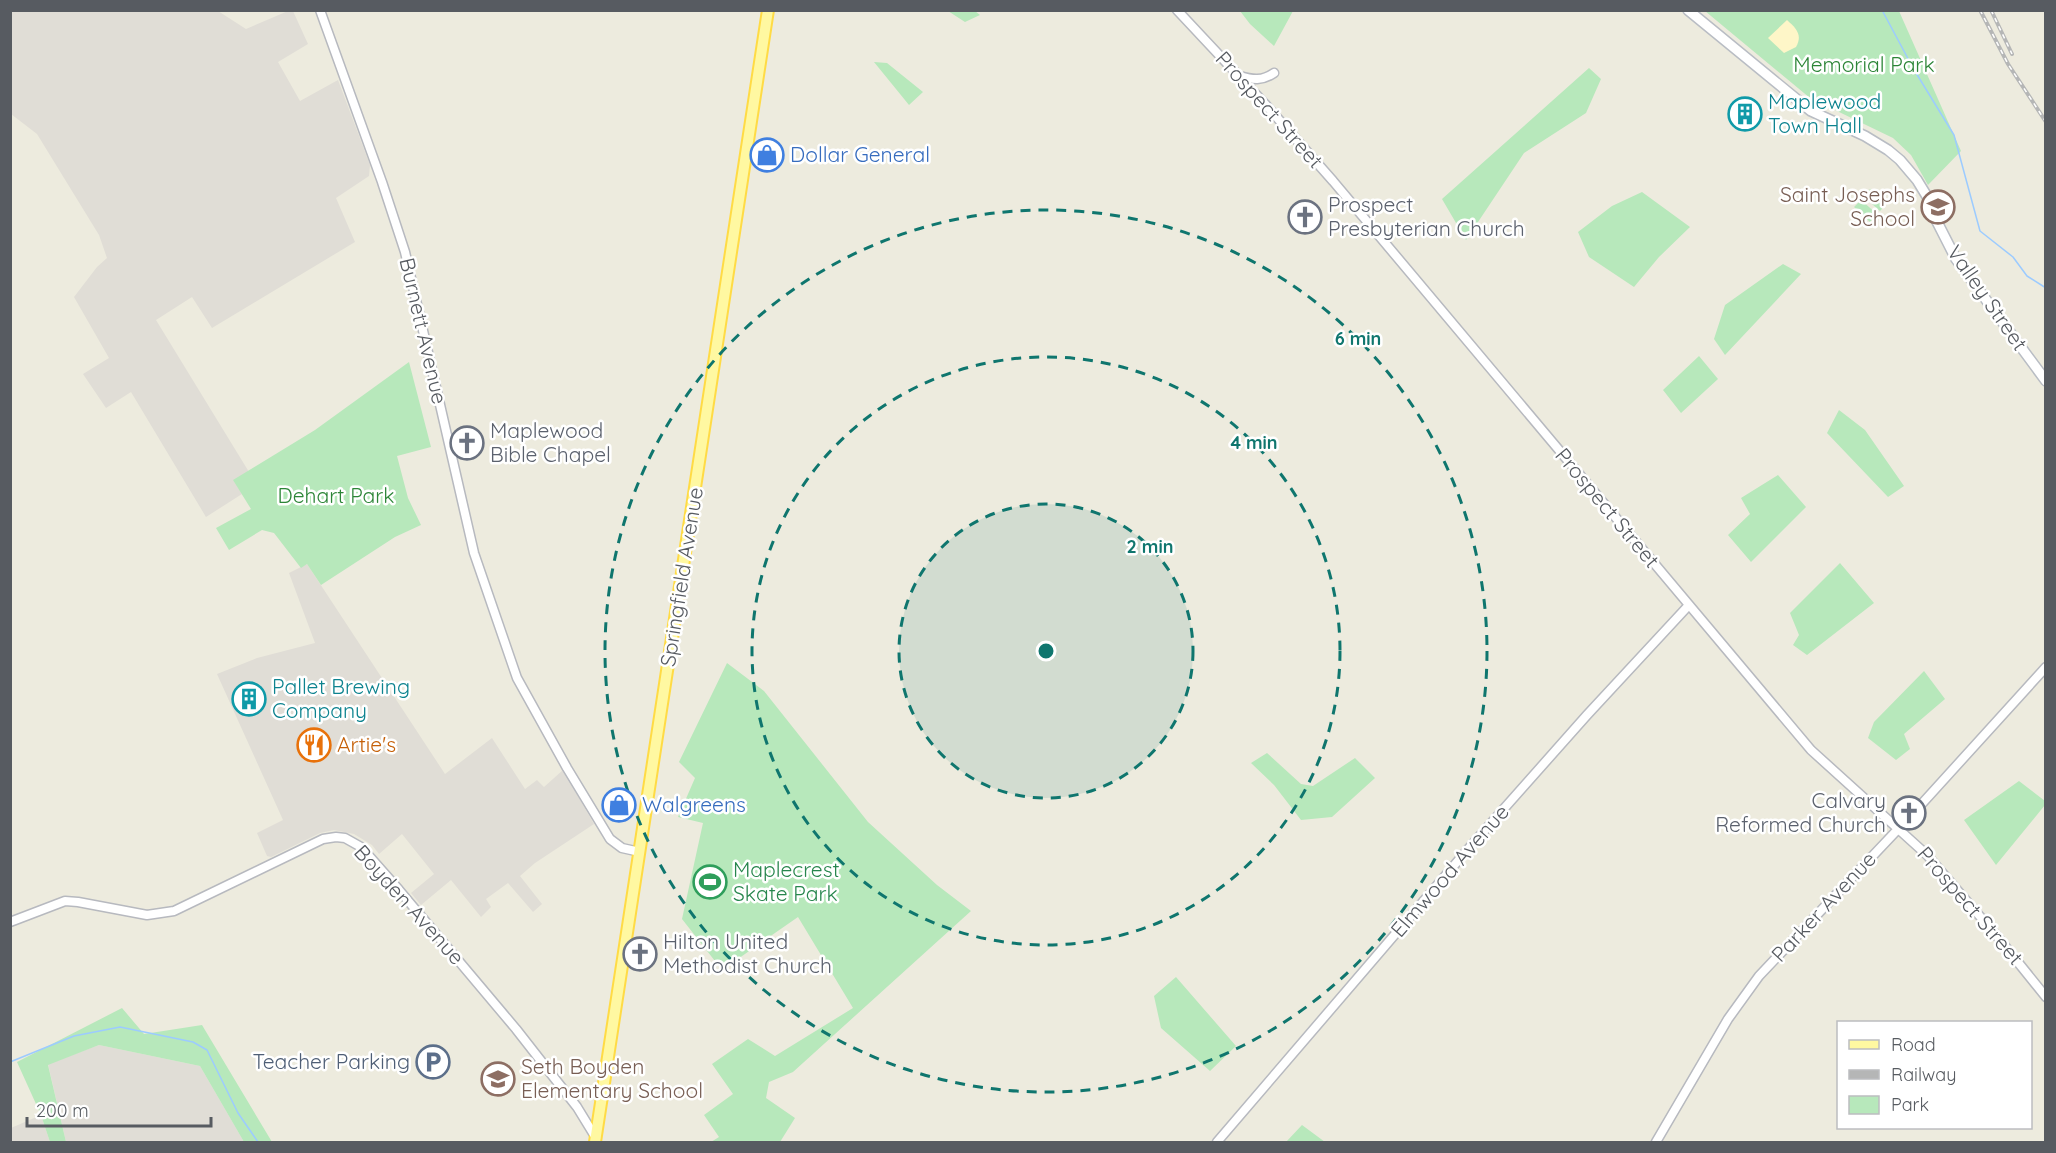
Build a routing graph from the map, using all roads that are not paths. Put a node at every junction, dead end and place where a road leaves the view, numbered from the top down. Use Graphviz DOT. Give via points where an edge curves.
graph roads {
  1 [pos="320,10"];
  2 [pos="768,10"];
  3 [pos="1177,10"];
  4 [pos="1688,10"];
  5 [pos="1274,73"];
  6 [pos="1238,75"];
  7 [pos="2046,381"];
  8 [pos="1689,605"];
  9 [pos="2046,667"];
  10 [pos="1899,828"];
  11 [pos="640,852"];
  12 [pos="10,922"];
  13 [pos="2046,997"];
  14 [pos="597,1141"];
  15 [pos="1217,1143"];
  16 [pos="1656,1143"];
  1 -- 11 [label="street, Burnett Avenue" via="405,252 474,553 498,626 525,694 598,820 615,844"];
  2 -- 11 [label="main road, Springfield Avenue"];
  3 -- 6 [label="street, Prospect Street"];
  4 -- 7 [label="main road, Valley Street" via="1811,111 1878,143 1905,166 1928,198 1956,259"];
  5 -- 6 [label="street" via="1251,80"];
  6 -- 8 [label="street, Prospect Street" via="1333,181"];
  8 -- 10 [label="street, Prospect Street" via="1811,750"];
  8 -- 15 [label="street, Elmwood Avenue" via="1469,848"];
  9 -- 10 [label="street, Parker Avenue"];
  10 -- 13 [label="street, Prospect Street" via="1928,855"];
  10 -- 16 [label="street, Parker Avenue" via="1759,976 1728,1019"];
  11 -- 14 [label="main road, Springfield Avenue"];
  12 -- 14 [label="street, Boyden Avenue" via="65,901 147,915 174,911 323,839 350,840 361,847 473,976 549,1070"];
}
